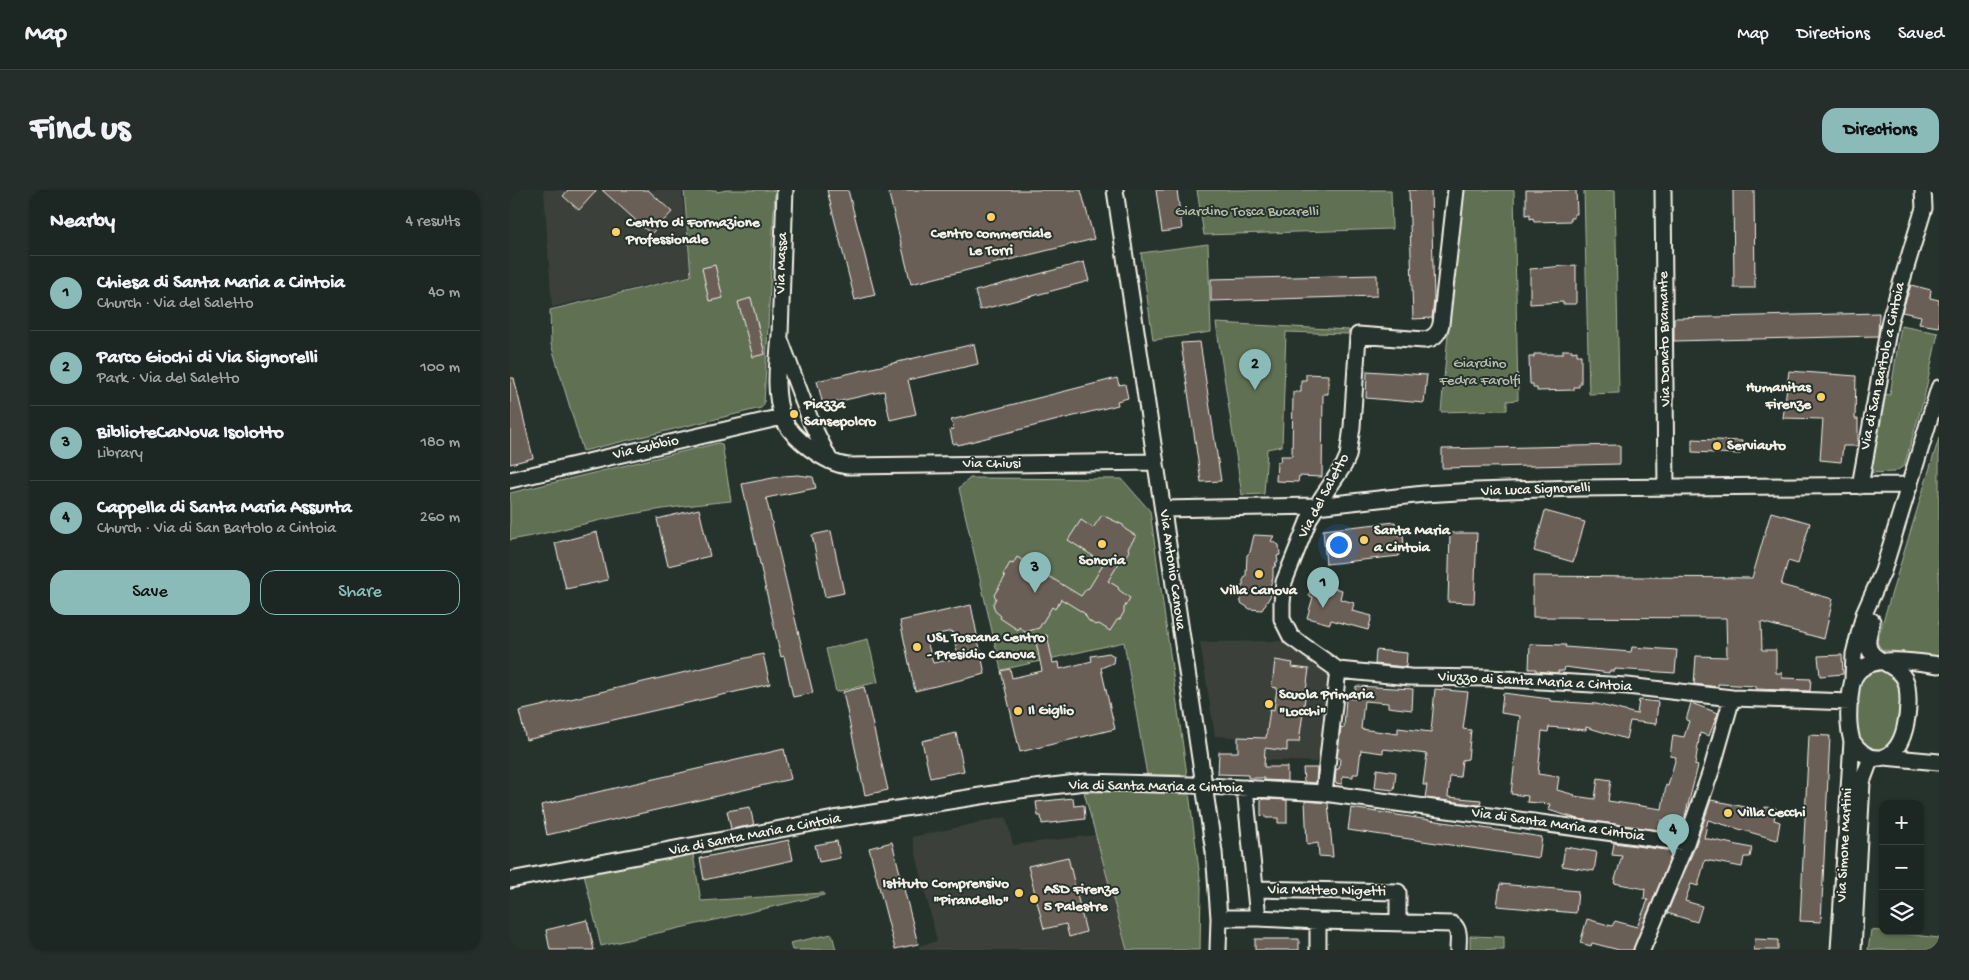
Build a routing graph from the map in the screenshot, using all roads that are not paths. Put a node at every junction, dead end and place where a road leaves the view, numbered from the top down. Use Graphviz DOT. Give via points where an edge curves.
graph roads {
  1 [pos="785,190"];
  2 [pos="1115,190"];
  3 [pos="1456,190"];
  4 [pos="1663,190"];
  5 [pos="1922,190"];
  6 [pos="780,337"];
  7 [pos="1939,388"];
  8 [pos="782,417"];
  9 [pos="830,461"];
  10 [pos="1156,462"];
  11 [pos="510,480"];
  12 [pos="1910,485"];
  13 [pos="1860,486"];
  14 [pos="1666,487"];
  15 [pos="1316,506"];
  16 [pos="1163,508"];
  17 [pos="1883,571"];
  18 [pos="1884,661"];
  19 [pos="1939,664"];
  20 [pos="1338,670"];
  21 [pos="1853,678"];
  22 [pos="1732,698"];
  23 [pos="1850,702"];
  24 [pos="1852,741"];
  25 [pos="1880,757"];
  26 [pos="1939,762"];
  27 [pos="1204,785"];
  28 [pos="1246,788"];
  29 [pos="1324,793"];
  30 [pos="1686,843"];
  31 [pos="510,880"];
  32 [pos="1256,889"];
  33 [pos="1219,918"];
  34 [pos="1258,918"];
  35 [pos="1318,921"];
  36 [pos="1398,922"];
  37 [pos="1218,950"];
  38 [pos="1318,950"];
  39 [pos="1458,950"];
  40 [pos="1642,950"];
  41 [pos="1839,950"];
  42 [pos="1853,950"];
  1 -- 6 [label="street, Via Massa"];
  2 -- 10 [label="street, Via Antonio Canova"];
  3 -- 15 [label="street, Via del Saletto" via="1438,333 1424,340 1358,335 1348,456"];
  4 -- 14 [label="street, Via Donato Bramante"];
  5 -- 13 [label="street, Via di San Bartolo a Cintoia" via="1924,208 1890,320"];
  6 -- 8 [label="street" via="778,390"];
  6 -- 9 [label="street" via="811,422"];
  7 -- 12 [label="street, Via Simone Martini"];
  8 -- 9 [label="street" via="786,426 800,439"];
  8 -- 11 [label="street, Via Gubbio"];
  9 -- 10 [label="street, Via Chiusi" via="837,465 855,466"];
  10 -- 16 [label="street, Via Antonio Canova"];
  12 -- 13 [label="street, Via Luca Signorelli"];
  12 -- 17 [label="street, Via Simone Martini"];
  13 -- 14 [label="street, Via Luca Signorelli"];
  14 -- 15 [label="street, Via Luca Signorelli" via="1476,491"];
  15 -- 16 [label="street, Via Luca Signorelli"];
  15 -- 20 [label="street, Via del Saletto" via="1284,582 1282,619 1291,637"];
  16 -- 27 [label="street, Via Antonio Canova"];
  17 -- 18 [label="street, Via Simone Martini" via="1868,640 1872,653"];
  17 -- 21 [label="street, Via Simone Martini" via="1864,614 1854,654"];
  18 -- 19 [label="street"];
  18 -- 21 [label="street" via="1867,665"];
  18 -- 25 [label="street, Via Simone Martini" via="1900,671 1907,688 1903,736 1894,751"];
  20 -- 22 [label="street, Viuzzo di Santa Maria a Cintoia" via="1410,677 1627,686"];
  20 -- 29 [label="street"];
  21 -- 23 [label="street, Via Simone Martini"];
  22 -- 23 [label="street"];
  22 -- 30 [label="street"];
  23 -- 24 [label="street, Via Simone Martini"];
  24 -- 25 [label="street" via="1861,752"];
  24 -- 41 [label="street, Via Simone Martini"];
  25 -- 26 [label="street"];
  25 -- 42 [label="street, Via Simone Martini" via="1868,766 1862,782"];
  27 -- 28 [label="street, Via di Santa Maria a Cintoia"];
  27 -- 31 [label="street, Via di Santa Maria a Cintoia" via="1085,782 1019,790 834,820"];
  27 -- 33 [label="street, Via Antonio Canova"];
  28 -- 29 [label="street, Via di Santa Maria a Cintoia"];
  28 -- 32 [label="street, Via Matteo Nigetti"];
  29 -- 30 [label="street, Via di Santa Maria a Cintoia"];
  30 -- 40 [label="street"];
  32 -- 34 [label="street, Via Matteo Nigetti"];
  32 -- 36 [label="street, Via Matteo Nigetti" via="1398,892"];
  33 -- 34 [label="street, Via Matteo Nigetti"];
  33 -- 37 [label="street, Via Antonio Canova"];
  34 -- 35 [label="street, Via Matteo Nigetti"];
  35 -- 36 [label="street, Via Matteo Nigetti"];
  35 -- 38 [label="street"];
  36 -- 39 [label="street, Via Matteo Nigetti" via="1455,926"];
}
